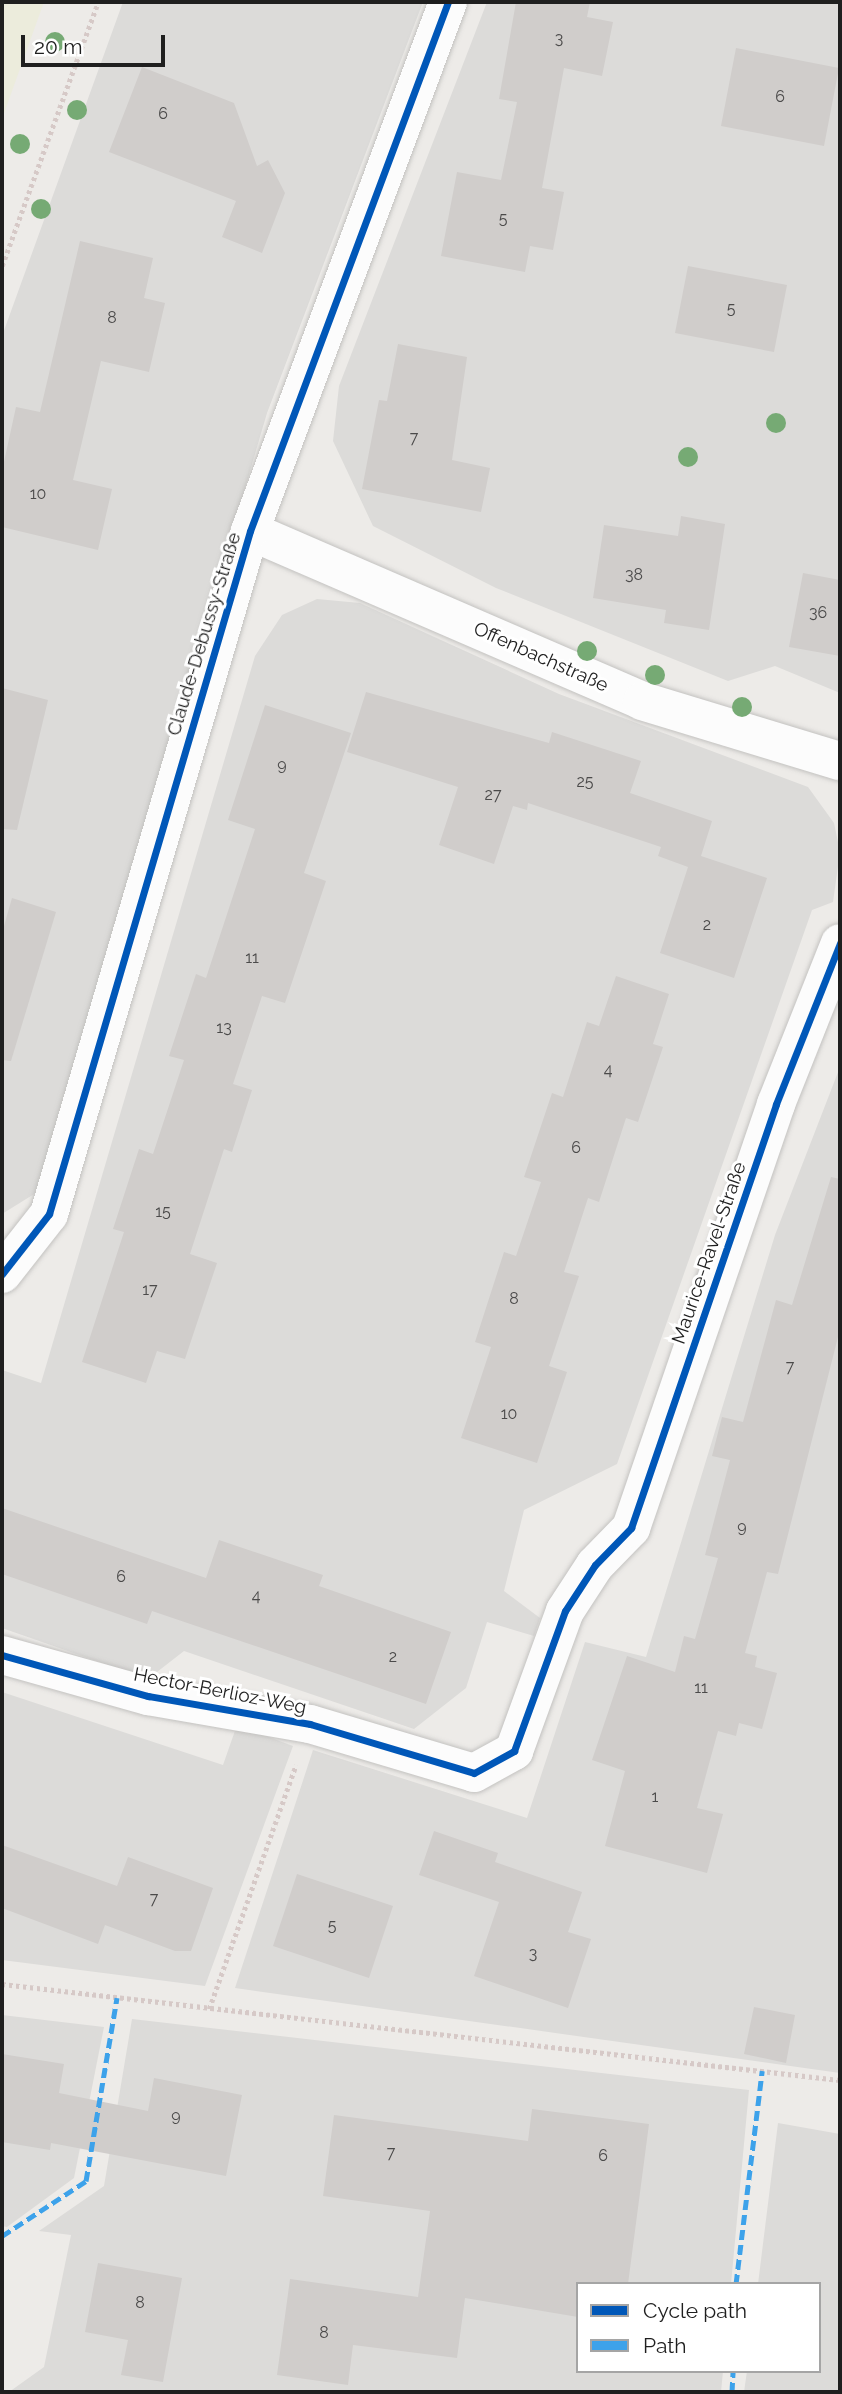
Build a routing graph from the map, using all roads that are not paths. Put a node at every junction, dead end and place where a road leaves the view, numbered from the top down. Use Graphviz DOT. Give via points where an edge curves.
graph roads {
  1 [pos="448,2"];
  2 [pos="250,531"];
  3 [pos="840,761"];
  4 [pos="840,943"];
  5 [pos="2,1274"];
  6 [pos="595,1565"];
  7 [pos="2,1655"];
  1 -- 2 [label="street, Claude-Debussy-Straße"];
  2 -- 3 [label="street, Offenbachstraße" via="642,701"];
  2 -- 5 [label="street, Claude-Debussy-Straße" via="49,1214"];
  4 -- 6 [label="street, Maurice-Ravel-Straße" via="776,1104 631,1528"];
  6 -- 7 [label="street, Hector-Berlioz-Weg" via="565,1611 514,1751 474,1773 310,1724 148,1696"];
}
